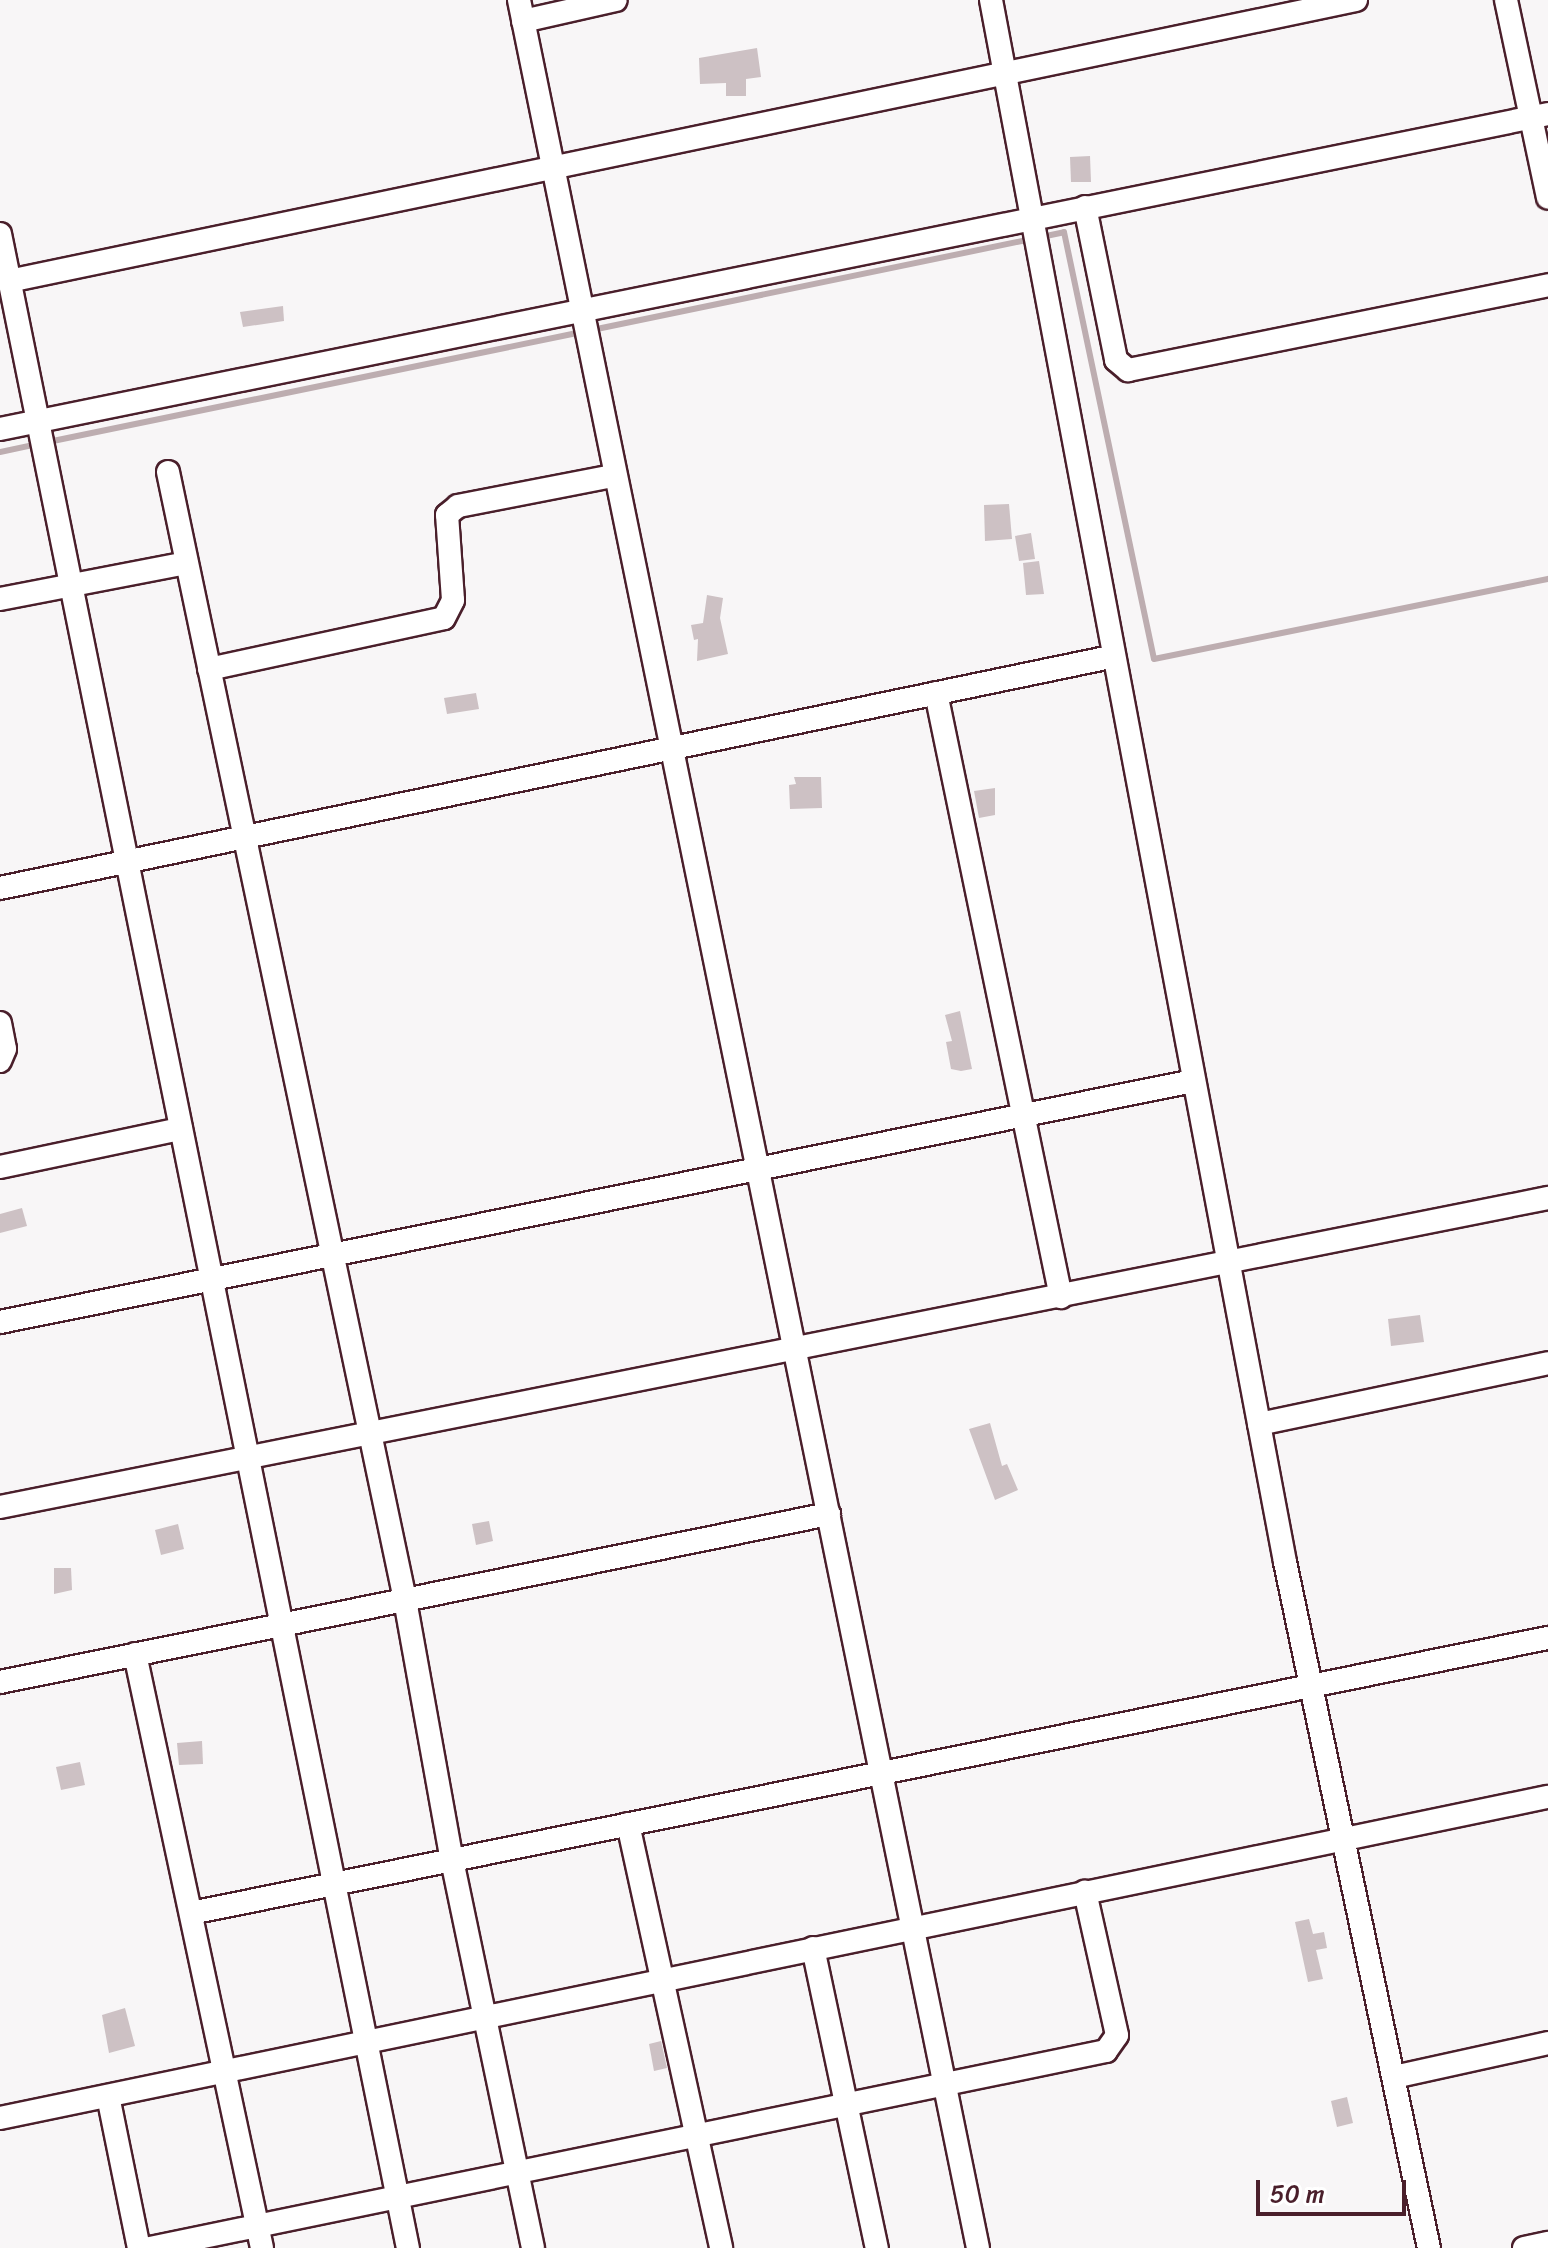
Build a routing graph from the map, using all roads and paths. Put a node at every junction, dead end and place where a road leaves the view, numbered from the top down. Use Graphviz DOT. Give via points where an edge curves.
graph roads {
  1 [pos="616,0"];
  2 [pos="991,0"];
  3 [pos="1356,0"];
  4 [pos="1506,0"];
  5 [pos="521,10"];
  6 [pos="1004,73"];
  7 [pos="1540,116"];
  8 [pos="551,169"];
  9 [pos="1548,198"];
  10 [pos="1085,207"];
  11 [pos="1029,219"];
  12 [pos="0,234"];
  13 [pos="9,281"];
  14 [pos="1548,285"];
  15 [pos="579,311"];
  16 [pos="36,421"];
  17 [pos="0,429"];
  18 [pos="168,472"];
  19 [pos="612,476"];
  20 [pos="187,563"];
  21 [pos="68,585"];
  22 [pos="0,599"];
  23 [pos="1111,657"];
  24 [pos="209,669"];
  25 [pos="936,693"];
  26 [pos="670,748"];
  27 [pos="243,838"];
  28 [pos="127,863"];
  29 [pos="0,888"];
  30 [pos="0,1023"];
  31 [pos="0,1061"];
  32 [pos="1193,1081"];
  33 [pos="1023,1115"];
  34 [pos="181,1129"];
  35 [pos="0,1167"];
  36 [pos="755,1167"];
  37 [pos="1548,1198"];
  38 [pos="333,1253"];
  39 [pos="1228,1263"];
  40 [pos="211,1280"];
  41 [pos="1061,1297"];
  42 [pos="0,1322"];
  43 [pos="794,1349"];
  44 [pos="1548,1363"];
  45 [pos="1259,1424"];
  46 [pos="370,1434"];
  47 [pos="248,1458"];
  48 [pos="0,1507"];
  49 [pos="829,1514"];
  50 [pos="405,1600"];
  51 [pos="282,1625"];
  52 [pos="1548,1638"];
  53 [pos="135,1654"];
  54 [pos="0,1682"];
  55 [pos="1310,1684"];
  56 [pos="881,1773"];
  57 [pos="1548,1797"];
  58 [pos="628,1824"];
  59 [pos="1345,1838"];
  60 [pos="452,1860"];
  61 [pos="334,1883"];
  62 [pos="1085,1892"];
  63 [pos="191,1913"];
  64 [pos="912,1927"];
  65 [pos="813,1948"];
  66 [pos="663,1982"];
  67 [pos="486,2018"];
  68 [pos="367,2042"];
  69 [pos="1548,2043"];
  70 [pos="225,2072"];
  71 [pos="1394,2077"];
  72 [pos="945,2086"];
  73 [pos="108,2096"];
  74 [pos="847,2106"];
  75 [pos="0,2118"];
  76 [pos="697,2136"];
  77 [pos="518,2173"];
  78 [pos="398,2197"];
  79 [pos="260,2237"];
  80 [pos="1548,2243"];
  81 [pos="139,2248"];
  82 [pos="150,2248"];
  83 [pos="408,2248"];
  84 [pos="533,2248"];
  85 [pos="721,2248"];
  86 [pos="877,2248"];
  87 [pos="978,2248"];
  88 [pos="1429,2248"];
  89 [pos="1524,2248"];
  1 -- 5 [label="street"];
  2 -- 6 [label="street"];
  3 -- 6 [label="street"];
  4 -- 7 [label="street"];
  5 -- 8 [label="street"];
  6 -- 8 [label="street"];
  6 -- 11 [label="street"];
  7 -- 9 [label="street"];
  7 -- 10 [label="street"];
  8 -- 13 [label="street"];
  8 -- 15 [label="street"];
  10 -- 11 [label="street"];
  10 -- 14 [label="street" via="1116,360 1128,370"];
  11 -- 15 [label="street"];
  11 -- 23 [label="street"];
  12 -- 13 [label="street"];
  13 -- 16 [label="street"];
  15 -- 16 [label="street"];
  15 -- 19 [label="street"];
  16 -- 17 [label="street"];
  16 -- 21 [label="street"];
  18 -- 20 [label="street"];
  19 -- 24 [label="street" via="458,506 447,515 453,600 444,618"];
  19 -- 26 [label="street"];
  20 -- 21 [label="street"];
  20 -- 24 [label="street"];
  21 -- 22 [label="street"];
  21 -- 28 [label="street"];
  23 -- 25 [label="street"];
  23 -- 32 [label="street"];
  24 -- 27 [label="street"];
  25 -- 26 [label="street"];
  25 -- 33 [label="street"];
  26 -- 27 [label="street"];
  26 -- 36 [label="street"];
  27 -- 28 [label="street"];
  27 -- 38 [label="street"];
  28 -- 29 [label="street"];
  28 -- 34 [label="street"];
  30 -- 31 [label="street" via="5,1049"];
  32 -- 33 [label="street"];
  32 -- 39 [label="street"];
  33 -- 36 [label="street"];
  33 -- 41 [label="street"];
  34 -- 35 [label="street"];
  34 -- 40 [label="street"];
  36 -- 38 [label="street"];
  36 -- 43 [label="street"];
  37 -- 39 [label="street"];
  38 -- 40 [label="street"];
  38 -- 46 [label="street"];
  39 -- 41 [label="street"];
  39 -- 45 [label="street"];
  40 -- 42 [label="street"];
  40 -- 47 [label="street"];
  41 -- 43 [label="street"];
  43 -- 46 [label="street"];
  43 -- 49 [label="street"];
  44 -- 45 [label="street"];
  45 -- 55 [label="street"];
  46 -- 47 [label="street"];
  46 -- 50 [label="street"];
  47 -- 48 [label="street"];
  47 -- 51 [label="street"];
  49 -- 50 [label="street"];
  49 -- 56 [label="street"];
  50 -- 51 [label="street"];
  50 -- 60 [label="street"];
  51 -- 53 [label="street"];
  51 -- 61 [label="street"];
  52 -- 55 [label="street"];
  53 -- 54 [label="street"];
  53 -- 63 [label="street"];
  55 -- 56 [label="street"];
  55 -- 59 [label="street"];
  56 -- 58 [label="street"];
  56 -- 64 [label="street"];
  57 -- 59 [label="street"];
  58 -- 60 [label="street"];
  58 -- 66 [label="street"];
  59 -- 62 [label="street"];
  59 -- 71 [label="street"];
  60 -- 61 [label="street"];
  60 -- 67 [label="street"];
  61 -- 63 [label="street"];
  61 -- 68 [label="street"];
  62 -- 64 [label="street"];
  62 -- 72 [label="street" via="1117,2035 1114,2045 1053,2064"];
  63 -- 70 [label="street"];
  64 -- 65 [label="street"];
  64 -- 72 [label="street"];
  65 -- 66 [label="street"];
  65 -- 74 [label="street"];
  66 -- 67 [label="street"];
  66 -- 76 [label="street"];
  67 -- 68 [label="street"];
  67 -- 77 [label="street"];
  68 -- 70 [label="street"];
  68 -- 78 [label="street"];
  69 -- 71 [label="street"];
  70 -- 73 [label="street"];
  70 -- 79 [label="street"];
  71 -- 88 [label="street"];
  72 -- 74 [label="street"];
  72 -- 87 [label="street"];
  73 -- 75 [label="street"];
  73 -- 81 [label="street"];
  74 -- 76 [label="street"];
  74 -- 86 [label="street"];
  76 -- 77 [label="street"];
  76 -- 85 [label="street"];
  77 -- 78 [label="street"];
  77 -- 84 [label="street"];
  78 -- 79 [label="street"];
  78 -- 83 [label="street"];
  79 -- 82 [label="street"];
  80 -- 89 [label="street"];
}
